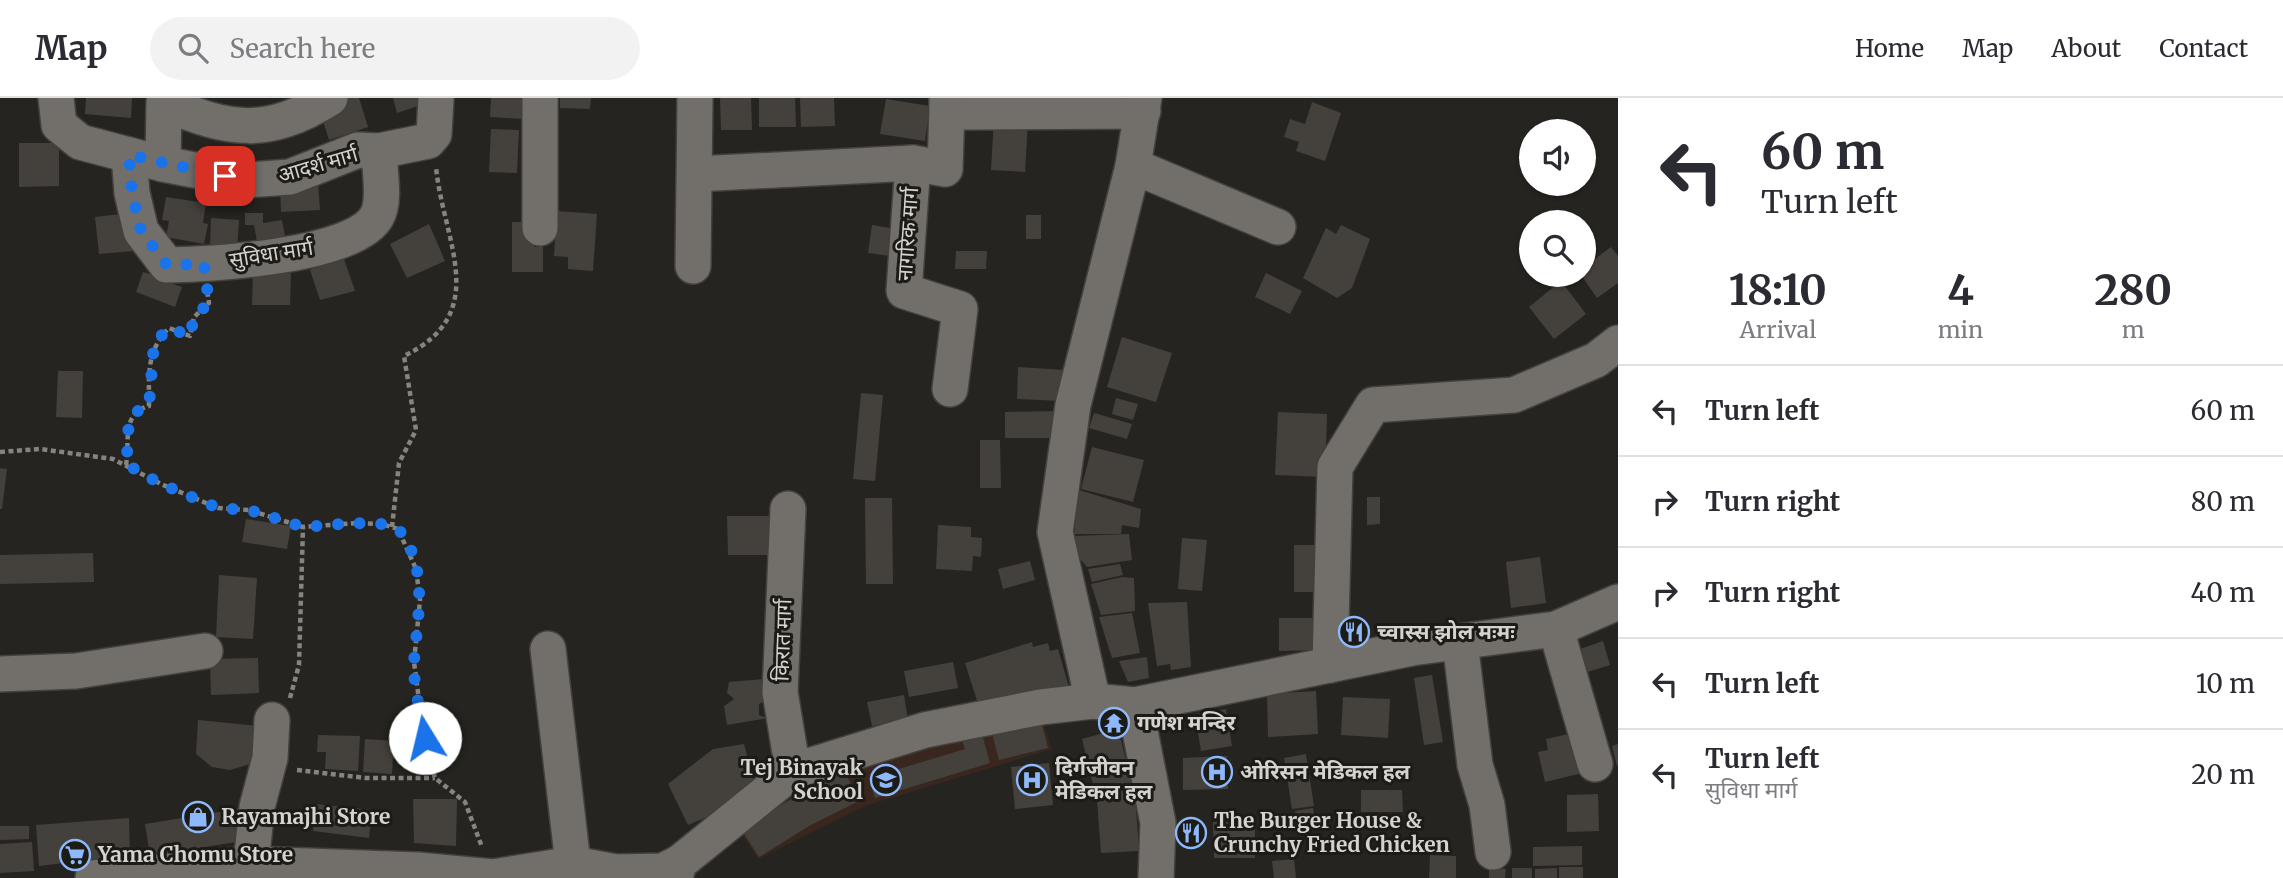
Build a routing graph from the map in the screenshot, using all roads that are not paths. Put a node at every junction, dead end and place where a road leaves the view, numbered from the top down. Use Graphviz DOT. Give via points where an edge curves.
graph roads {
  1 [pos="56,98"];
  2 [pos="330,98"];
  3 [pos="436,98"];
  4 [pos="540,98"];
  5 [pos="695,98"];
  6 [pos="947,102"];
  7 [pos="1143,104"];
  8 [pos="379,152"];
  9 [pos="129,155"];
  10 [pos="163,164"];
  11 [pos="1133,166"];
  12 [pos="942,172"];
  13 [pos="696,174"];
  14 [pos="1278,227"];
  15 [pos="540,228"];
  16 [pos="693,266"];
  17 [pos="1618,343"];
  18 [pos="950,389"];
  19 [pos="788,509"];
  20 [pos="1618,602"];
  21 [pos="1556,629"];
  22 [pos="1460,642"];
  23 [pos="548,649"];
  24 [pos="205,651"];
  25 [pos="1330,666"];
  26 [pos="0,674"];
  27 [pos="1093,701"];
  28 [pos="1135,705"];
  29 [pos="272,720"];
  30 [pos="1595,764"];
  31 [pos="793,771"];
  32 [pos="1493,852"];
  33 [pos="251,864"];
  34 [pos="573,864"];
  35 [pos="677,870"];
  36 [pos="493,877"];
  37 [pos="93,878"];
  38 [pos="1156,878"];
  1 -- 9 [label="street, आदर्श मार्ग" via="59,125 80,142"];
  2 -- 10 [label="street" via="299,117 259,127 203,120 164,103"];
  3 -- 8 [label="street, आदर्श मार्ग" via="434,134 428,141"];
  4 -- 15 [label="street"];
  5 -- 13 [label="street"];
  6 -- 7 [label="street" via="960,112"];
  6 -- 12 [label="street, नागरिक मार्ग"];
  7 -- 11 [label="street"];
  8 -- 9 [label="street, सुविधा मार्ग" via="380,205 368,228 339,242 284,255 167,265 141,231"];
  8 -- 10 [label="street, आदर्श मार्ग" via="358,150 290,177 246,180"];
  9 -- 10 [label="street, आदर्श मार्ग"];
  11 -- 14 [label="street"];
  11 -- 27 [label="street" via="1073,405 1055,532"];
  12 -- 13 [label="street, नागरिक मार्ग"];
  12 -- 18 [label="street, नागरिक मार्ग" via="904,291 960,309"];
  13 -- 16 [label="street"];
  17 -- 25 [label="street" via="1596,360 1514,395 1373,405 1335,467"];
  19 -- 31 [label="street, किरात मार्ग" via="780,692"];
  20 -- 21 [label="street"];
  21 -- 22 [label="street"];
  21 -- 30 [label="street"];
  22 -- 25 [label="street"];
  22 -- 32 [label="street" via="1475,765"];
  23 -- 34 [label="street"];
  24 -- 26 [label="street" via="76,671"];
  25 -- 28 [label="street"];
  27 -- 28 [label="street"];
  27 -- 31 [label="street" via="925,730"];
  28 -- 38 [label="street" via="1158,823"];
  29 -- 33 [label="street"];
  31 -- 35 [label="street"];
  33 -- 36 [label="street"];
  33 -- 37 [label="street"];
  34 -- 35 [label="street" via="617,872"];
  34 -- 36 [label="street"];
}
